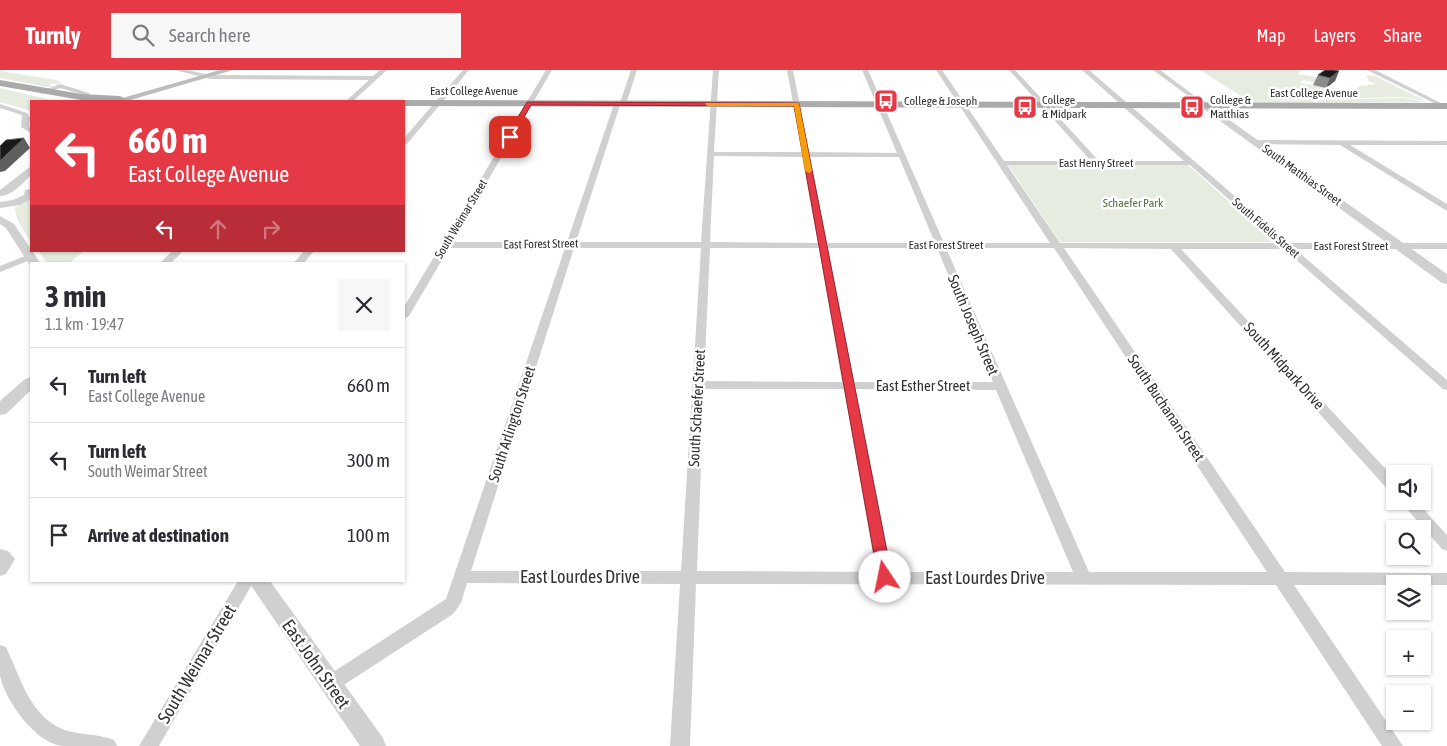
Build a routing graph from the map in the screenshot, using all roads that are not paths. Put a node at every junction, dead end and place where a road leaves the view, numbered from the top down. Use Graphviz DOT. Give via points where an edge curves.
graph roads {
  1 [pos="178,70"];
  2 [pos="229,70"];
  3 [pos="384,70"];
  4 [pos="466,70"];
  5 [pos="549,70"];
  6 [pos="634,70"];
  7 [pos="716,70"];
  8 [pos="790,70"];
  9 [pos="865,70"];
  10 [pos="939,70"];
  11 [pos="1012,70"];
  12 [pos="1085,70"];
  13 [pos="1156,70"];
  14 [pos="1370,70"];
  15 [pos="202,77"];
  16 [pos="375,78"];
  17 [pos="0,83"];
  18 [pos="157,90"];
  19 [pos="42,92"];
  20 [pos="86,97"];
  21 [pos="122,99"];
  22 [pos="115,100"];
  23 [pos="130,100"];
  24 [pos="140,100"];
  25 [pos="350,100"];
  26 [pos="405,103"];
  27 [pos="438,104"];
  28 [pos="529,104"];
  29 [pos="620,104"];
  30 [pos="714,104"];
  31 [pos="796,104"];
  32 [pos="879,104"];
  33 [pos="962,105"];
  34 [pos="1044,105"];
  35 [pos="1125,105"];
  36 [pos="1204,105"];
  37 [pos="0,106"];
  38 [pos="1446,106"];
  39 [pos="30,130"];
  40 [pos="405,141"];
  41 [pos="1256,142"];
  42 [pos="1342,143"];
  43 [pos="1428,143"];
  44 [pos="1447,143"];
  45 [pos="1447,153"];
  46 [pos="710,154"];
  47 [pos="806,155"];
  48 [pos="900,155"];
  49 [pos="1001,163"];
  50 [pos="1097,163"];
  51 [pos="1192,163"];
  52 [pos="28,172"];
  53 [pos="1,194"];
  54 [pos="25,196"];
  55 [pos="0,206"];
  56 [pos="1447,208"];
  57 [pos="5,223"];
  58 [pos="572,244"];
  59 [pos="706,244"];
  60 [pos="822,244"];
  61 [pos="446,245"];
  62 [pos="939,245"];
  63 [pos="1055,245"];
  64 [pos="1173,245"];
  65 [pos="1284,245"];
  66 [pos="1399,246"];
  67 [pos="1447,246"];
  68 [pos="177,252"];
  69 [pos="308,252"];
  70 [pos="33,260"];
  71 [pos="166,262"];
  72 [pos="300,262"];
  73 [pos="0,269"];
  74 [pos="1447,280"];
  75 [pos="405,314"];
  76 [pos="30,383"];
  77 [pos="698,386"];
  78 [pos="849,386"];
  79 [pos="999,386"];
  80 [pos="1447,386"];
  81 [pos="0,409"];
  82 [pos="1386,478"];
  83 [pos="1415,510"];
  84 [pos="1447,545"];
  85 [pos="0,555"];
  86 [pos="0,570"];
  87 [pos="463,577"];
  88 [pos="689,577"];
  89 [pos="885,577"];
  90 [pos="1084,578"];
  91 [pos="1280,579"];
  92 [pos="1447,579"];
  93 [pos="245,582"];
  94 [pos="259,582"];
  95 [pos="1,656"];
  96 [pos="330,684"];
  97 [pos="106,746"];
  98 [pos="149,746"];
  99 [pos="374,746"];
  100 [pos="680,746"];
  101 [pos="1393,746"];
  1 -- 15 [label="street"];
  2 -- 15 [label="main road"];
  3 -- 16 [label="street"];
  4 -- 27 [label="street"];
  5 -- 28 [label="street, South Weimar Street"];
  6 -- 29 [label="street, South Arlington Street"];
  7 -- 30 [label="street, South Schaefer Street"];
  8 -- 31 [label="street"];
  9 -- 32 [label="street, South Joseph Street"];
  10 -- 33 [label="street, South Buchanan Street"];
  11 -- 34 [label="street"];
  12 -- 35 [label="street, South Fidelis Street"];
  13 -- 36 [label="street, South Matthias Street"];
  14 -- 38 [label="street"];
  15 -- 16 [label="street"];
  15 -- 18 [label="main road"];
  16 -- 25 [label="street"];
  17 -- 19 [label="main road"];
  18 -- 21 [label="main road"];
  18 -- 24 [label="main road"];
  19 -- 20 [label="main road" via="53,97"];
  19 -- 20 [label="street" via="57,85"];
  19 -- 21 [label="main road"];
  21 -- 22 [label="main road"];
  21 -- 23 [label="main road"];
  26 -- 27 [label="main road, East College Avenue"];
  27 -- 28 [label="main road, East College Avenue"];
  27 -- 40 [label="street"];
  28 -- 29 [label="main road, East College Avenue"];
  28 -- 61 [label="street, South Weimar Street"];
  29 -- 30 [label="main road, East College Avenue"];
  29 -- 58 [label="street, South Arlington Street"];
  30 -- 31 [label="main road, East College Avenue"];
  30 -- 46 [label="street, South Schaefer Street"];
  31 -- 32 [label="main road, East College Avenue"];
  31 -- 47 [label="street"];
  32 -- 33 [label="main road, East College Avenue"];
  32 -- 48 [label="street, South Joseph Street"];
  33 -- 34 [label="main road, East College Avenue"];
  33 -- 49 [label="street, South Buchanan Street"];
  34 -- 35 [label="main road, East College Avenue"];
  34 -- 50 [label="street"];
  35 -- 36 [label="main road, East College Avenue"];
  35 -- 51 [label="street, South Fidelis Street"];
  36 -- 38 [label="main road, East College Avenue"];
  36 -- 41 [label="street, South Matthias Street"];
  37 -- 39 [label="street" via="25,114 25,127"];
  41 -- 42 [label="street"];
  41 -- 66 [label="street, South Matthias Street"];
  42 -- 43 [label="street"];
  42 -- 56 [label="street"];
  43 -- 44 [label="street"];
  43 -- 45 [label="street"];
  46 -- 47 [label="street"];
  46 -- 59 [label="street, South Schaefer Street"];
  47 -- 48 [label="street"];
  47 -- 60 [label="street"];
  48 -- 62 [label="street, South Joseph Street"];
  49 -- 50 [label="street, East Henry Street"];
  49 -- 63 [label="street, South Buchanan Street"];
  50 -- 51 [label="street, East Henry Street"];
  51 -- 65 [label="street, South Fidelis Street"];
  52 -- 53 [label="street"];
  52 -- 54 [label="street"];
  53 -- 54 [label="street" via="15,191"];
  54 -- 55 [label="street"];
  54 -- 57 [label="street" via="9,210 12,220"];
  57 -- 70 [label="street"];
  58 -- 59 [label="street, East Forest Street"];
  58 -- 61 [label="street, East Forest Street"];
  58 -- 87 [label="street, South Arlington Street"];
  59 -- 60 [label="street, East Forest Street"];
  59 -- 77 [label="street, South Schaefer Street"];
  60 -- 62 [label="street, East Forest Street"];
  60 -- 78 [label="street"];
  61 -- 75 [label="street, South Weimar Street"];
  62 -- 63 [label="street, East Forest Street"];
  62 -- 79 [label="street, South Joseph Street"];
  63 -- 64 [label="street, East Forest Street"];
  63 -- 91 [label="street, South Buchanan Street"];
  64 -- 65 [label="street, East Forest Street"];
  64 -- 82 [label="street, South Midpark Drive"];
  65 -- 66 [label="street, East Forest Street"];
  65 -- 80 [label="street, South Fidelis Street"];
  66 -- 67 [label="street, East Forest Street"];
  66 -- 74 [label="street, South Matthias Street"];
  68 -- 71 [label="street"];
  69 -- 72 [label="street"];
  70 -- 73 [label="street"];
  76 -- 81 [label="street"];
  77 -- 78 [label="street, East Esther Street"];
  77 -- 88 [label="street, South Schaefer Street"];
  78 -- 79 [label="street, East Esther Street"];
  78 -- 89 [label="street"];
  79 -- 90 [label="street, South Joseph Street"];
  83 -- 84 [label="street"];
  85 -- 86 [label="street" via="7,559"];
  87 -- 88 [label="street, East Lourdes Drive"];
  87 -- 96 [label="street, South Arlington Street" via="453,603 447,609"];
  88 -- 89 [label="street, East Lourdes Drive"];
  88 -- 100 [label="street, South Schaefer Street"];
  89 -- 90 [label="street, East Lourdes Drive"];
  90 -- 91 [label="street, East Lourdes Drive"];
  91 -- 92 [label="street, East Lourdes Drive"];
  91 -- 101 [label="street, South Buchanan Street"];
  93 -- 98 [label="street, South Weimar Street"];
  94 -- 96 [label="street, East John Street"];
  95 -- 97 [label="street" via="20,702 41,727 75,743"];
  96 -- 99 [label="street, East John Street"];
}
